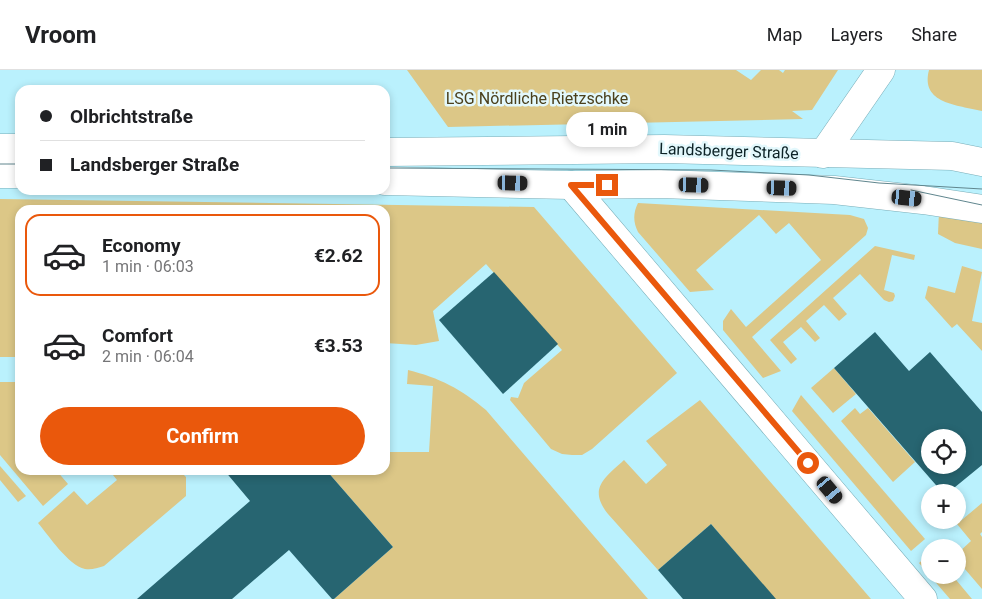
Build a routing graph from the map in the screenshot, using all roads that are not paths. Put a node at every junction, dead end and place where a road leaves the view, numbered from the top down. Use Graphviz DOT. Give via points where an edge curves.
graph roads {
  1 [pos="881,70"];
  2 [pos="0,148"];
  3 [pos="15,148"];
  4 [pos="390,152"];
  5 [pos="823,154"];
  6 [pos="982,162"];
  7 [pos="0,174"];
  8 [pos="15,174"];
  9 [pos="390,181"];
  10 [pos="571,185"];
  11 [pos="982,209"];
  12 [pos="924,599"];
  1 -- 5 [label="street"];
  2 -- 3 [label="street"];
  4 -- 5 [label="street, Landsberger Straße" via="664,149"];
  5 -- 6 [label="street, Landsberger Straße" via="952,156"];
  7 -- 8 [label="street"];
  9 -- 10 [label="street"];
  10 -- 11 [label="street" via="660,184 834,190"];
  10 -- 12 [label="street"];
}
